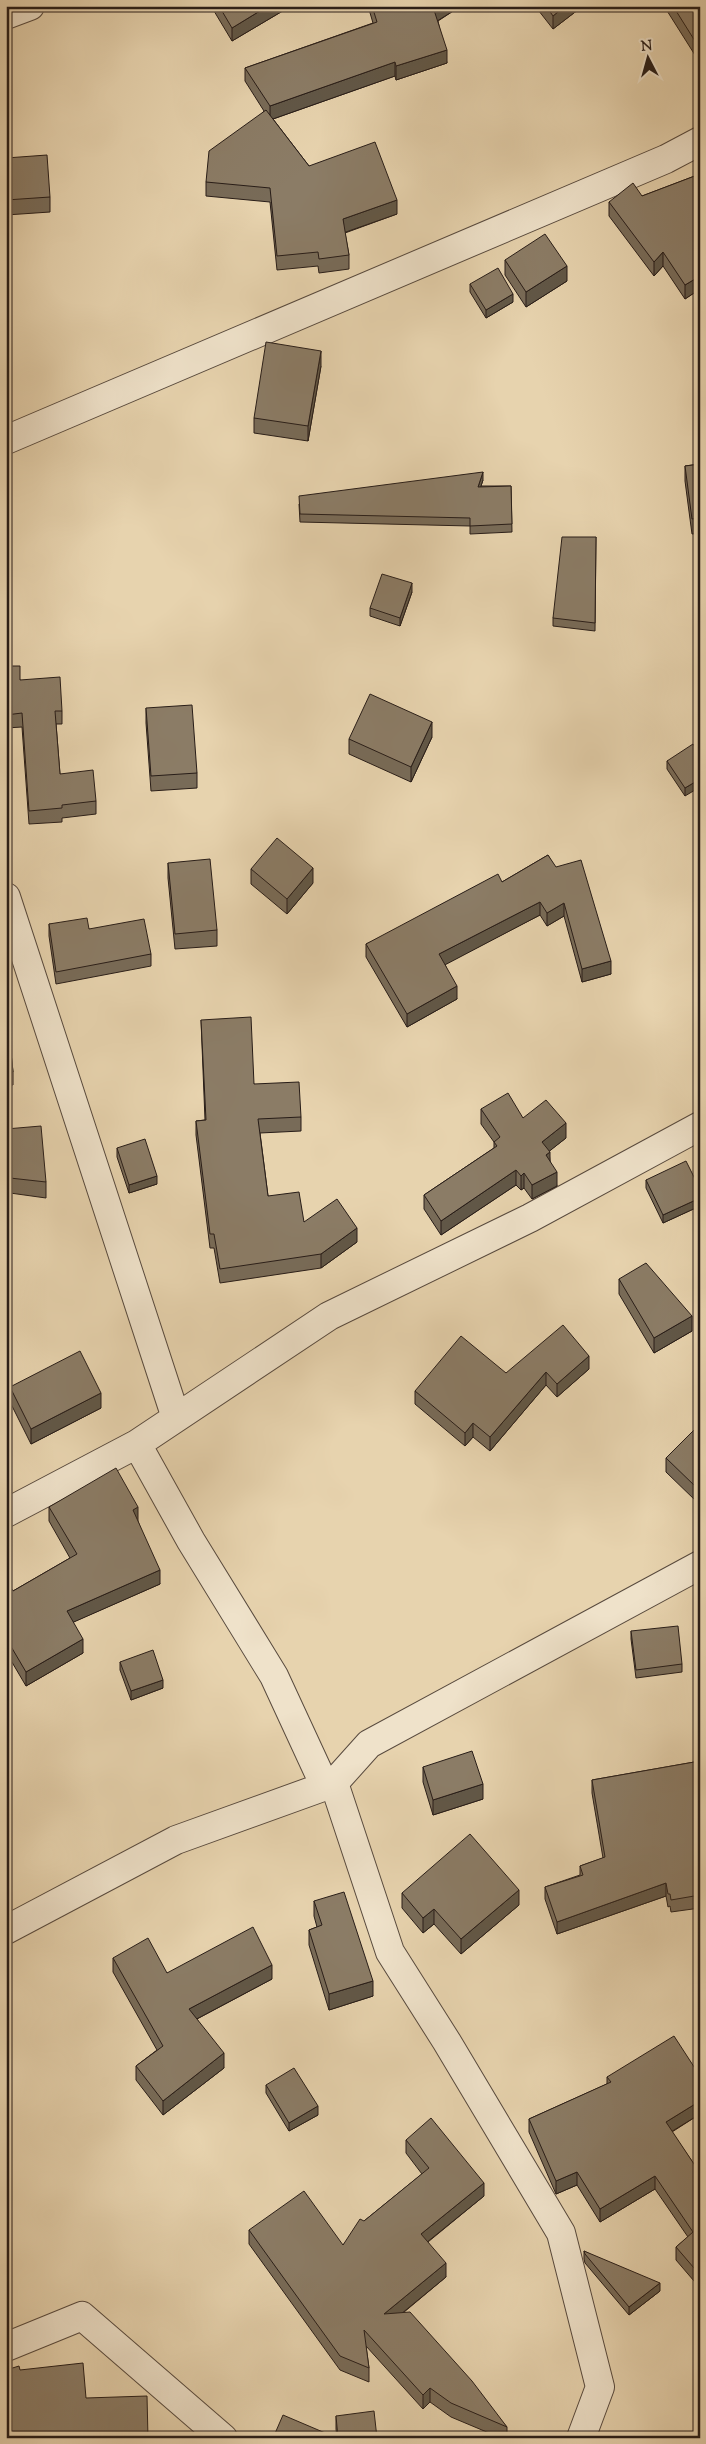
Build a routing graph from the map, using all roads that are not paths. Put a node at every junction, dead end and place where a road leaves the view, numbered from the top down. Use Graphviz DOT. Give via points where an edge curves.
graph roads {
  1 [pos="30,6"];
  2 [pos="6,15"];
  3 [pos="700,141"];
  4 [pos="6,440"];
  5 [pos="6,897"];
  6 [pos="700,1126"];
  7 [pos="176,1418"];
  8 [pos="137,1444"];
  9 [pos="6,1513"];
  10 [pos="700,1565"];
  11 [pos="334,1784"];
  12 [pos="6,1930"];
  13 [pos="6,2347"];
  14 [pos="223,2438"];
  15 [pos="581,2438"];
  1 -- 2 [label="street"];
  3 -- 4 [label="street"];
  5 -- 7 [label="street"];
  6 -- 7 [label="street" via="530,1218 329,1316"];
  7 -- 8 [label="street"];
  8 -- 9 [label="street"];
  8 -- 11 [label="street" via="191,1541 274,1676 323,1782"];
  10 -- 11 [label="street" via="369,1744"];
  11 -- 12 [label="street" via="176,1840"];
  11 -- 15 [label="street" via="390,1952 561,2233 600,2387"];
  13 -- 14 [label="street" via="82,2316"];
}
